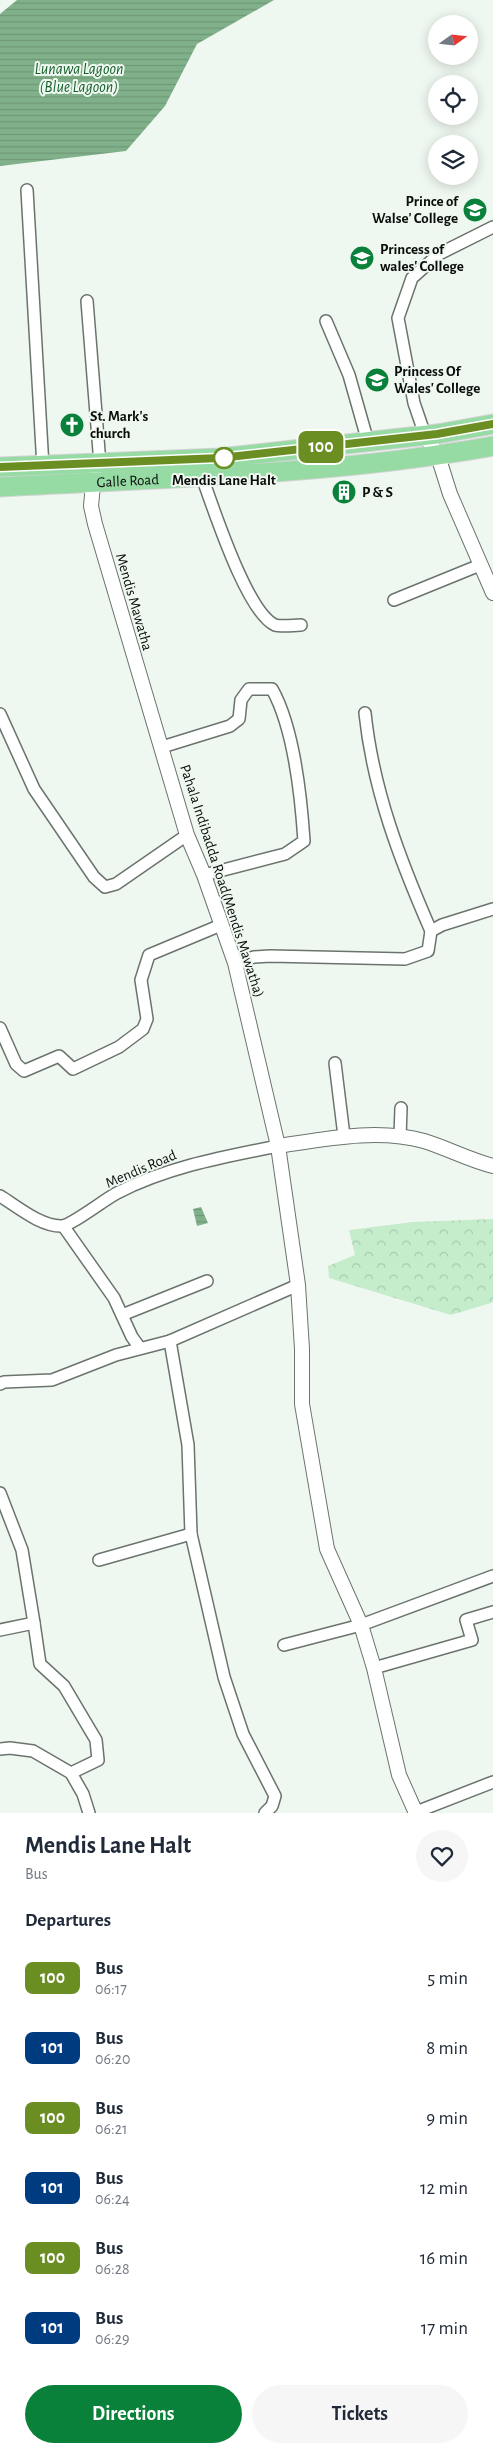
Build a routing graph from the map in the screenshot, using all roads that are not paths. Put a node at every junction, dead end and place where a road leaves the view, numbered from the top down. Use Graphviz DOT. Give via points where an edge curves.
graph roads {
  1 [pos="28,190"];
  2 [pos="493,227"];
  3 [pos="87,301"];
  4 [pos="326,320"];
  5 [pos="493,424"];
  6 [pos="425,435"];
  7 [pos="368,442"];
  8 [pos="493,446"];
  9 [pos="438,456"];
  10 [pos="43,466"];
  11 [pos="0,467"];
  12 [pos="96,470"];
  13 [pos="202,477"];
  14 [pos="0,486"];
  15 [pos="480,565"];
  16 [pos="493,593"];
  17 [pos="394,600"];
  18 [pos="301,625"];
  19 [pos="365,713"];
  20 [pos="0,714"];
  21 [pos="162,747"];
  22 [pos="187,835"];
  23 [pos="204,875"];
  24 [pos="493,909"];
  25 [pos="221,925"];
  26 [pos="431,931"];
  27 [pos="235,963"];
  28 [pos="0,1028"];
  29 [pos="335,1063"];
  30 [pos="401,1108"];
  31 [pos="344,1136"];
  32 [pos="400,1136"];
  33 [pos="278,1146"];
  34 [pos="493,1166"];
  35 [pos="0,1196"];
  36 [pos="64,1227"];
  37 [pos="207,1281"];
  38 [pos="298,1285"];
  39 [pos="122,1315"];
  40 [pos="170,1341"];
  41 [pos="140,1348"];
  42 [pos="0,1384"];
  43 [pos="0,1495"];
  44 [pos="190,1534"];
  45 [pos="99,1560"];
  46 [pos="493,1576"];
  47 [pos="493,1612"];
  48 [pos="34,1623"];
  49 [pos="361,1626"];
  50 [pos="0,1630"];
  51 [pos="284,1645"];
  52 [pos="374,1668"];
  53 [pos="0,1749"];
  54 [pos="71,1773"];
  55 [pos="493,1782"];
  56 [pos="416,1812"];
  57 [pos="89,1813"];
  58 [pos="265,1813"];
  1 -- 10 [label="street"];
  2 -- 6 [label="street" via="439,254 412,278 398,318 414,402"];
  3 -- 12 [label="street"];
  4 -- 7 [label="street" via="349,374"];
  5 -- 6 [label="highway, Galle Road"];
  6 -- 7 [label="highway, Galle Road"];
  6 -- 9 [label="street"];
  7 -- 12 [label="highway, Galle Road"];
  8 -- 9 [label="highway, Galle Road"];
  9 -- 13 [label="highway, Galle Road"];
  9 -- 15 [label="street"];
  10 -- 11 [label="highway, Galle Road"];
  10 -- 12 [label="highway, Galle Road"];
  12 -- 13 [label="highway, Galle Road"];
  12 -- 14 [label="highway, Galle Road"];
  12 -- 21 [label="street, Mendis Mawatha" via="91,506 95,524"];
  13 -- 18 [label="street" via="222,534 251,597 266,619 276,625"];
  15 -- 16 [label="street"];
  15 -- 17 [label="street"];
  19 -- 26 [label="street" via="369,750 383,808 404,870"];
  20 -- 22 [label="street" via="34,789 105,887 116,884"];
  21 -- 22 [label="street, Pahala Indibadda Road(Mendis Mawatha)"];
  21 -- 23 [label="street" via="230,726 239,719 241,700 249,689 272,689 282,706 299,789 304,841 285,854"];
  22 -- 23 [label="street, Pahala Indibadda Road(Mendis Mawatha)"];
  23 -- 25 [label="street, Pahala Indibadda Road(Mendis Mawatha)"];
  24 -- 26 [label="street" via="442,924"];
  25 -- 27 [label="street, Pahala Indibadda Road(Mendis Mawatha)"];
  25 -- 28 [label="street" via="149,954 141,980 147,1019 143,1028 119,1047 73,1069 59,1056 24,1071 16,1064"];
  26 -- 27 [label="street" via="428,951 405,959 270,956"];
  27 -- 33 [label="street, Pahala Indibadda Road(Mendis Mawatha)"];
  29 -- 31 [label="street"];
  30 -- 32 [label="street"];
  31 -- 32 [label="street"];
  31 -- 33 [label="street"];
  32 -- 34 [label="street" via="424,1141"];
  33 -- 36 [label="street, Mendis Road" via="188,1165 150,1179 116,1193"];
  33 -- 38 [label="street, Pahala Indibadda Road(Mendis Mawatha)"];
  35 -- 36 [label="street" via="50,1226"];
  36 -- 39 [label="street" via="114,1298"];
  37 -- 39 [label="street"];
  38 -- 40 [label="street"];
  38 -- 49 [label="street, Pahala Indibadda Road(Mendis Mawatha)" via="302,1404 309,1454 327,1549"];
  39 -- 41 [label="street"];
  40 -- 41 [label="street"];
  40 -- 44 [label="street" via="188,1445"];
  41 -- 42 [label="street" via="52,1380"];
  43 -- 48 [label="street" via="22,1550"];
  44 -- 45 [label="street"];
  44 -- 58 [label="street" via="230,1696 243,1734 275,1796"];
  46 -- 49 [label="street"];
  47 -- 52 [label="street" via="466,1620 472,1640"];
  48 -- 50 [label="street"];
  48 -- 54 [label="street" via="40,1664 64,1686 96,1740 98,1760"];
  49 -- 51 [label="street"];
  49 -- 52 [label="street, Pahala Indibadda Road(Mendis Mawatha)"];
  52 -- 56 [label="street, Pahala Indibadda Road(Mendis Mawatha)" via="399,1775"];
  53 -- 54 [label="street" via="33,1752"];
  54 -- 57 [label="street"];
  55 -- 56 [label="street"];
}
